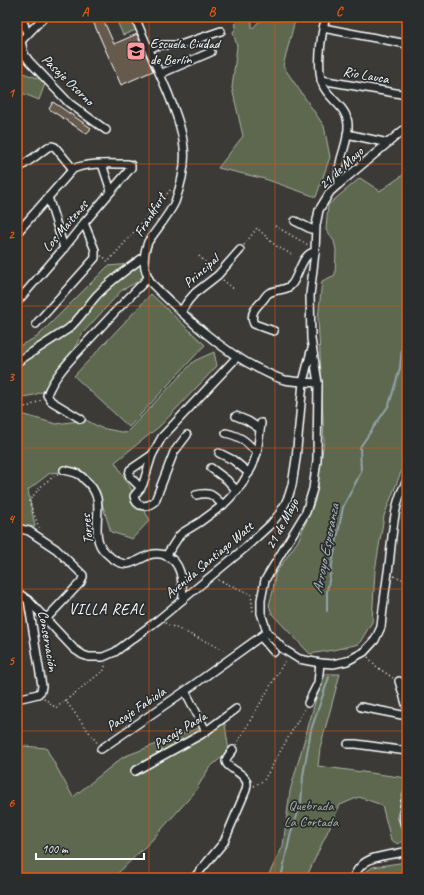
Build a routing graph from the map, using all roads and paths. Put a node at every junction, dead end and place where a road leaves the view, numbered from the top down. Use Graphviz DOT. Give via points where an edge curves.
graph roads {
  1 [pos="22,17"];
  2 [pos="44,17"];
  3 [pos="135,17"];
  4 [pos="326,17"];
  5 [pos="323,28"];
  6 [pos="221,31"];
  7 [pos="27,34"];
  8 [pos="19,41"];
  9 [pos="407,44"];
  10 [pos="149,49"];
  11 [pos="212,52"];
  12 [pos="160,74"];
  13 [pos="321,80"];
  14 [pos="407,95"];
  15 [pos="407,127"];
  16 [pos="106,130"];
  17 [pos="347,134"];
  18 [pos="388,143"];
  19 [pos="102,164"];
  20 [pos="17,168"];
  21 [pos="73,169"];
  22 [pos="181,179"];
  23 [pos="338,184"];
  24 [pos="111,191"];
  25 [pos="48,197"];
  26 [pos="317,218"];
  27 [pos="295,221"];
  28 [pos="84,223"];
  29 [pos="275,226"];
  30 [pos="17,233"];
  31 [pos="64,248"];
  32 [pos="240,250"];
  33 [pos="315,250"];
  34 [pos="290,254"];
  35 [pos="96,256"];
  36 [pos="144,257"];
  37 [pos="148,278"];
  38 [pos="17,302"];
  39 [pos="181,312"];
  40 [pos="36,324"];
  41 [pos="274,331"];
  42 [pos="312,347"];
  43 [pos="237,357"];
  44 [pos="17,362"];
  45 [pos="303,382"];
  46 [pos="318,383"];
  47 [pos="47,395"];
  48 [pos="17,408"];
  49 [pos="236,416"];
  50 [pos="81,419"];
  51 [pos="226,433"];
  52 [pos="187,435"];
  53 [pos="220,453"];
  54 [pos="257,454"];
  55 [pos="152,455"];
  56 [pos="211,468"];
  57 [pos="64,470"];
  58 [pos="249,473"];
  59 [pos="407,481"];
  60 [pos="141,488"];
  61 [pos="237,491"];
  62 [pos="196,495"];
  63 [pos="223,505"];
  64 [pos="17,528"];
  65 [pos="43,540"];
  66 [pos="166,556"];
  67 [pos="388,574"];
  68 [pos="210,577"];
  69 [pos="182,580"];
  70 [pos="407,580"];
  71 [pos="192,591"];
  72 [pos="17,592"];
  73 [pos="183,599"];
  74 [pos="28,600"];
  75 [pos="255,617"];
  76 [pos="46,619"];
  77 [pos="158,620"];
  78 [pos="267,632"];
  79 [pos="261,637"];
  80 [pos="274,652"];
  81 [pos="364,652"];
  82 [pos="108,655"];
  83 [pos="235,655"];
  84 [pos="286,659"];
  85 [pos="320,663"];
  86 [pos="399,681"];
  87 [pos="185,691"];
  88 [pos="38,694"];
  89 [pos="17,699"];
  90 [pos="65,700"];
  91 [pos="308,703"];
  92 [pos="361,707"];
  93 [pos="407,707"];
  94 [pos="236,709"];
  95 [pos="407,716"];
  96 [pos="206,731"];
  97 [pos="348,744"];
  98 [pos="101,749"];
  99 [pos="233,750"];
  100 [pos="407,751"];
  101 [pos="135,771"];
  102 [pos="246,790"];
  103 [pos="407,795"];
  104 [pos="407,829"];
  105 [pos="407,851"];
  106 [pos="194,878"];
  107 [pos="353,878"];
  1 -- 7 [label="street"];
  2 -- 7 [label="street"];
  3 -- 10 [label="street, Frankfurt"];
  4 -- 5 [label="street"];
  5 -- 9 [label="street"];
  5 -- 13 [label="street"];
  6 -- 10 [label="street" via="180,45 162,45"];
  7 -- 8 [label="street"];
  8 -- 16 [label="street, Pasaje Osorno" via="29,61 69,103"];
  10 -- 12 [label="street, Frankfurt"];
  11 -- 12 [label="street"];
  12 -- 22 [label="street, Frankfurt" via="181,129 184,169"];
  13 -- 14 [label="street, Río Lauca"];
  13 -- 17 [label="street" via="324,89 347,117"];
  15 -- 18 [label="street, 21 de Mayo"];
  17 -- 18 [label="street"];
  17 -- 23 [label="street" via="340,160"];
  18 -- 23 [label="street, 21 de Mayo"];
  19 -- 21 [label="street"];
  19 -- 24 [label="street"];
  19 -- 24 [label="street, Los Maitenes" via="131,165"];
  20 -- 21 [label="street" via="48,146 52,146"];
  21 -- 25 [label="street"];
  22 -- 35 [label="path" via="108,262 103,256"];
  22 -- 36 [label="street, Frankfurt" via="174,203 148,242"];
  23 -- 26 [label="street, 21 de Mayo" via="330,192"];
  24 -- 28 [label="street, Los Maitenes"];
  25 -- 30 [label="street"];
  25 -- 31 [label="street"];
  26 -- 27 [label="street" via="309,228"];
  26 -- 33 [label="street, 21 de Mayo"];
  28 -- 31 [label="street, Los Maitenes"];
  28 -- 35 [label="street"];
  29 -- 33 [label="path"];
  31 -- 38 [label="street, Los Maitenes"];
  32 -- 34 [label="path" via="257,228 276,246"];
  32 -- 39 [label="street, Principal" via="218,275 195,293"];
  33 -- 41 [label="street" via="305,257 292,285 267,294 253,312 254,324"];
  33 -- 42 [label="street, 21 de Mayo" via="310,294"];
  35 -- 40 [label="street"];
  36 -- 37 [label="street, Frankfurt"];
  36 -- 44 [label="street" via="106,286 68,329"];
  37 -- 39 [label="street"];
  37 -- 47 [label="street" via="70,360"];
  39 -- 43 [label="street" via="196,327"];
  42 -- 45 [label="street, Avenida Santiago Watt"];
  42 -- 46 [label="street, 21 de Mayo"];
  43 -- 45 [label="street" via="274,376"];
  43 -- 55 [label="street" via="162,437"];
  45 -- 46 [label="street"];
  45 -- 68 [label="street, Avenida Santiago Watt" via="294,473 287,500 271,524"];
  46 -- 78 [label="street, 21 de Mayo" via="317,460 313,489 306,512 265,580 261,600"];
  47 -- 48 [label="path" via="30,406"];
  47 -- 50 [label="street" via="51,401"];
  49 -- 54 [label="street" via="261,426"];
  51 -- 54 [label="street" via="238,436"];
  52 -- 60 [label="street" via="174,452 155,501 142,506 135,500 134,496"];
  53 -- 58 [label="street"];
  54 -- 58 [label="street"];
  55 -- 60 [label="street"];
  55 -- 60 [label="street" via="130,470 130,477"];
  56 -- 61 [label="street"];
  57 -- 65 [label="path" via="43,484 29,501"];
  57 -- 66 [label="street, Torres" via="79,474 96,496 98,542 106,553 126,564 155,553"];
  58 -- 61 [label="street"];
  59 -- 67 [label="street, 21 de Mayo" via="398,501"];
  61 -- 63 [label="street"];
  62 -- 63 [label="street" via="210,494"];
  63 -- 66 [label="street" via="182,532"];
  64 -- 65 [label="street" via="29,531"];
  65 -- 76 [label="street" via="56,549 83,577"];
  66 -- 69 [label="street" via="176,564"];
  67 -- 70 [label="path"];
  67 -- 81 [label="street, 21 de Mayo" via="381,627 375,640"];
  68 -- 71 [label="street, Avenida Santiago Watt"];
  68 -- 75 [label="path" via="251,594"];
  69 -- 71 [label="street"];
  69 -- 73 [label="street"];
  71 -- 73 [label="street, Avenida Santiago Watt"];
  72 -- 74 [label="street, Avenida Santiago Watt"];
  73 -- 77 [label="street, Avenida Santiago Watt"];
  74 -- 76 [label="street, Avenida Santiago Watt"];
  74 -- 88 [label="street, Conservación" via="42,686"];
  76 -- 82 [label="street, Avenida Santiago Watt" via="83,655"];
  77 -- 82 [label="street, Avenida Santiago Watt"];
  77 -- 83 [label="path"];
  78 -- 79 [label="street, Pasaje Fabiola"];
  78 -- 85 [label="street, 21 de Mayo" via="283,649 299,659"];
  79 -- 80 [label="street"];
  79 -- 83 [label="street, Pasaje Fabiola"];
  81 -- 85 [label="street, 21 de Mayo" via="348,661"];
  81 -- 86 [label="path" via="377,667"];
  82 -- 90 [label="path" via="104,670"];
  83 -- 87 [label="street, Pasaje Fabiola"];
  84 -- 99 [label="path"];
  85 -- 91 [label="street" via="318,683"];
  86 -- 93 [label="street"];
  87 -- 96 [label="street, Pasaje Fabiola"];
  87 -- 98 [label="street, Pasaje Fabiola"];
  88 -- 89 [label="street"];
  88 -- 90 [label="path" via="56,708"];
  90 -- 98 [label="path"];
  91 -- 102 [label="path" via="264,780"];
  92 -- 95 [label="street"];
  94 -- 96 [label="street, Pasaje Paola"];
  96 -- 101 [label="street, Pasaje Paola"];
  97 -- 100 [label="street"];
  99 -- 102 [label="street" via="226,762 246,779"];
  102 -- 106 [label="street" via="224,842"];
  103 -- 104 [label="street" via="404,824"];
  105 -- 107 [label="street" via="370,860 359,868"];
}
